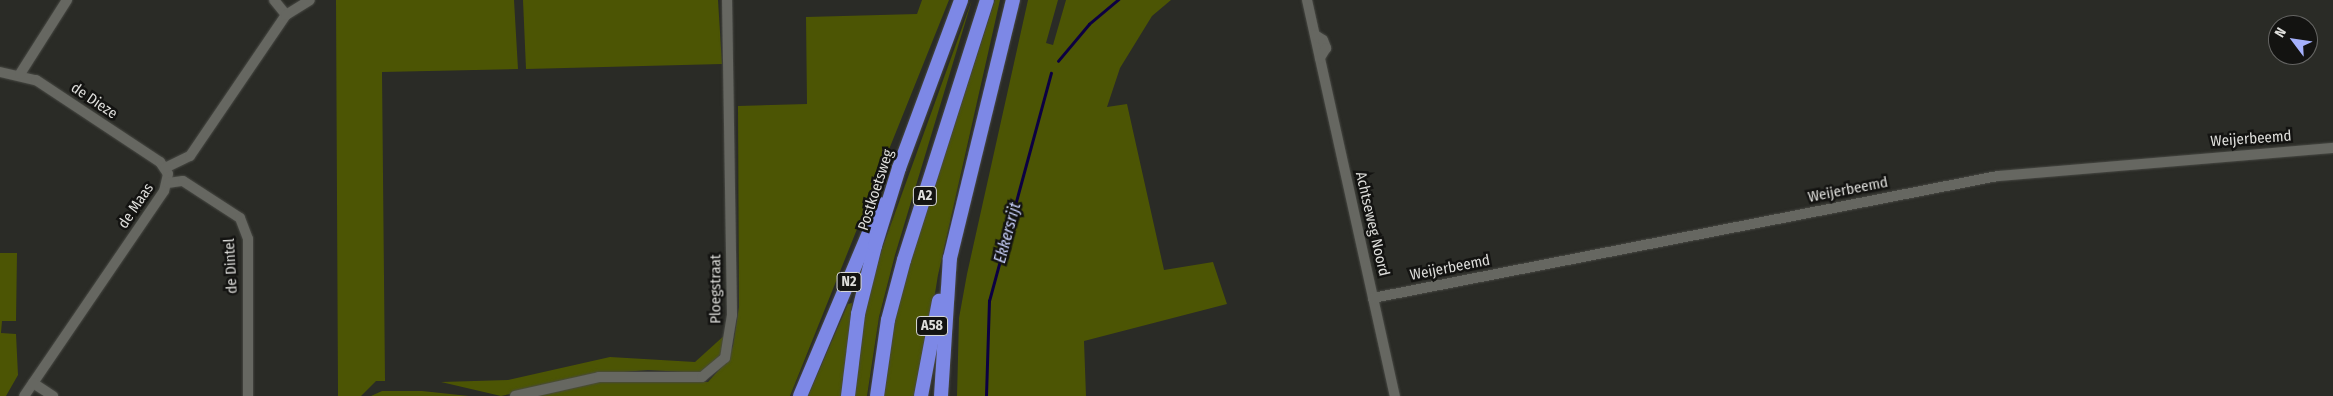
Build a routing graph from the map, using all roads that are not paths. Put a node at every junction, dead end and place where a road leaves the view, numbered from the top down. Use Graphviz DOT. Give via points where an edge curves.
graph roads {
  1 [pos="67,0"];
  2 [pos="274,0"];
  3 [pos="310,0"];
  4 [pos="727,0"];
  5 [pos="961,0"];
  6 [pos="987,0"];
  7 [pos="1012,0"];
  8 [pos="1307,0"];
  9 [pos="286,15"];
  10 [pos="0,72"];
  11 [pos="20,74"];
  12 [pos="2333,148"];
  13 [pos="165,168"];
  14 [pos="899,168"];
  15 [pos="168,183"];
  16 [pos="950,258"];
  17 [pos="1373,298"];
  18 [pos="33,383"];
  19 [pos="24,396"];
  20 [pos="53,396"];
  21 [pos="248,396"];
  22 [pos="515,396"];
  23 [pos="800,396"];
  24 [pos="848,396"];
  25 [pos="877,396"];
  26 [pos="921,396"];
  27 [pos="941,396"];
  28 [pos="1395,396"];
  1 -- 11 [label="street"];
  2 -- 9 [label="street"];
  3 -- 9 [label="street, de Maas"];
  4 -- 22 [label="street, Ploegstraat" via="732,315 725,358 702,377 599,377"];
  5 -- 14 [label="highway, Postkoetsweg / N2"];
  6 -- 25 [label="highway, A2" via="904,260 888,320"];
  7 -- 16 [label="highway"];
  8 -- 17 [label="street, Achtseweg Noord"];
  9 -- 13 [label="street, de Maas" via="190,156"];
  10 -- 11 [label="street, de Dieze"];
  11 -- 13 [label="street, de Dieze" via="36,80"];
  12 -- 17 [label="street, Weijerbeemd" via="1998,176"];
  13 -- 15 [label="street, de Maas"];
  14 -- 23 [label="highway, N2"];
  14 -- 24 [label="highway, Postkoetsweg / N2" via="864,284"];
  15 -- 18 [label="street, de Maas"];
  15 -- 21 [label="street, de Dintel" via="183,181 240,218 243,225 248,239"];
  16 -- 26 [label="highway, A58" via="932,328"];
  16 -- 27 [label="highway"];
  17 -- 28 [label="street, Achtseweg Noord"];
  18 -- 19 [label="street, de Maas"];
  18 -- 20 [label="street"];
}
